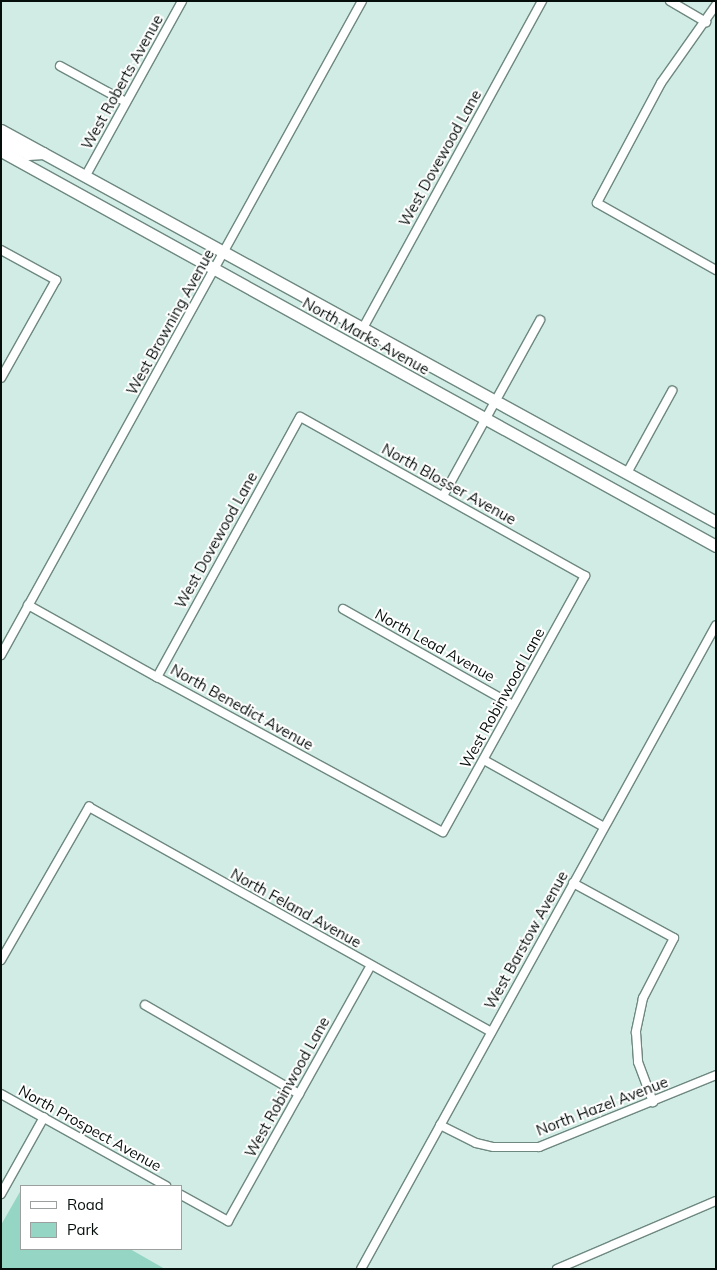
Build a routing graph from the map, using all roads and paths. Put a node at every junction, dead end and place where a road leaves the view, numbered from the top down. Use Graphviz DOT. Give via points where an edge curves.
graph roads {
  1 [pos="182,1"];
  2 [pos="362,1"];
  3 [pos="542,1"];
  4 [pos="670,1"];
  5 [pos="716,5"];
  6 [pos="706,22"];
  7 [pos="60,66"];
  8 [pos="126,102"];
  9 [pos="1,130"];
  10 [pos="1,140"];
  11 [pos="1,151"];
  12 [pos="43,154"];
  13 [pos="85,177"];
  14 [pos="1,250"];
  15 [pos="223,253"];
  16 [pos="215,269"];
  17 [pos="716,270"];
  18 [pos="540,320"];
  19 [pos="362,328"];
  20 [pos="1,378"];
  21 [pos="672,391"];
  22 [pos="496,401"];
  23 [pos="300,417"];
  24 [pos="486,420"];
  25 [pos="627,473"];
  26 [pos="443,496"];
  27 [pos="716,522"];
  28 [pos="716,546"];
  29 [pos="584,576"];
  30 [pos="28,605"];
  31 [pos="342,609"];
  32 [pos="716,625"];
  33 [pos="1,655"];
  34 [pos="157,677"];
  35 [pos="513,705"];
  36 [pos="484,760"];
  37 [pos="604,827"];
  38 [pos="443,832"];
  39 [pos="573,883"];
  40 [pos="1,960"];
  41 [pos="371,965"];
  42 [pos="145,1005"];
  43 [pos="491,1032"];
  44 [pos="716,1075"];
  45 [pos="1,1094"];
  46 [pos="299,1094"];
  47 [pos="653,1102"];
  48 [pos="44,1118"];
  49 [pos="440,1125"];
  50 [pos="164,1185"];
  51 [pos="1,1194"];
  52 [pos="182,1196"];
  53 [pos="716,1201"];
  54 [pos="361,1269"];
  55 [pos="557,1269"];
  1 -- 8 [label="street, West Roberts Avenue"];
  2 -- 15 [label="street, West Browning Avenue"];
  3 -- 19 [label="street, West Dovewood Lane"];
  4 -- 6 [label="street"];
  5 -- 6 [label="street"];
  6 -- 17 [label="street" via="660,83 597,203"];
  7 -- 8 [label="street"];
  8 -- 13 [label="street, West Roberts Avenue"];
  9 -- 12 [label="main road, North Marks Avenue"];
  10 -- 12 [label="main road" via="28,154"];
  11 -- 16 [label="main road, North Marks Avenue"];
  12 -- 13 [label="main road, North Marks Avenue"];
  13 -- 15 [label="main road, North Marks Avenue"];
  14 -- 20 [label="street" via="56,280"];
  15 -- 16 [label="street, West Browning Avenue"];
  15 -- 19 [label="main road, North Marks Avenue"];
  16 -- 24 [label="main road, North Marks Avenue"];
  16 -- 30 [label="street, West Browning Avenue"];
  18 -- 22 [label="street"];
  19 -- 22 [label="main road, North Marks Avenue"];
  21 -- 25 [label="street"];
  22 -- 24 [label="street"];
  22 -- 25 [label="main road, North Marks Avenue"];
  23 -- 26 [label="street, North Blosser Avenue"];
  23 -- 34 [label="street, West Dovewood Lane"];
  24 -- 26 [label="street"];
  24 -- 28 [label="main road, North Marks Avenue"];
  25 -- 27 [label="main road, North Marks Avenue"];
  26 -- 29 [label="street, North Blosser Avenue"];
  29 -- 35 [label="street, West Robinwood Lane"];
  30 -- 33 [label="street, West Browning Avenue"];
  30 -- 34 [label="street, North Benedict Avenue"];
  31 -- 35 [label="street, North Lead Avenue"];
  32 -- 37 [label="street, West Barstow Avenue"];
  34 -- 38 [label="street, North Benedict Avenue"];
  35 -- 36 [label="street, West Robinwood Lane"];
  36 -- 37 [label="street"];
  36 -- 38 [label="street, West Robinwood Lane"];
  37 -- 39 [label="street, West Barstow Avenue"];
  39 -- 43 [label="street, West Barstow Avenue"];
  39 -- 47 [label="street" via="674,938 642,998 636,1032 638,1062"];
  40 -- 41 [label="street, North Feland Avenue" via="89,807"];
  41 -- 43 [label="street, North Feland Avenue"];
  41 -- 46 [label="street, West Robinwood Lane"];
  42 -- 46 [label="street"];
  43 -- 49 [label="street, West Barstow Avenue"];
  44 -- 47 [label="street, North Hazel Avenue"];
  45 -- 48 [label="street, North Prospect Avenue"];
  46 -- 52 [label="street, West Robinwood Lane" via="228,1221"];
  47 -- 49 [label="street, North Hazel Avenue" via="554,1142 525,1149 476,1143"];
  48 -- 50 [label="street, North Prospect Avenue"];
  48 -- 51 [label="street"];
  49 -- 54 [label="street, West Barstow Avenue"];
  53 -- 55 [label="street"];
}
